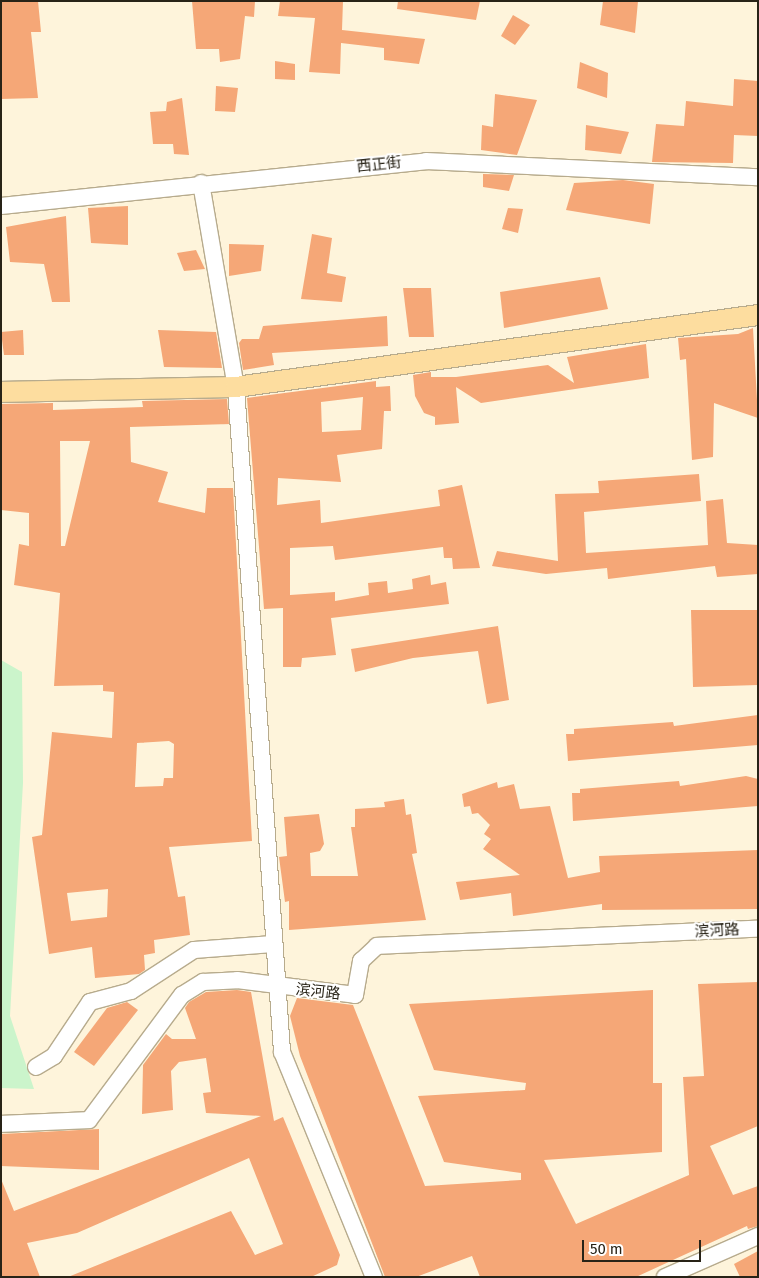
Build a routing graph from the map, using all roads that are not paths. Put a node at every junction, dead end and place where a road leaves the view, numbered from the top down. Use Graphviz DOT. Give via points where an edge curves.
graph roads {
  1 [pos="758,177"];
  2 [pos="201,183"];
  3 [pos="1,206"];
  4 [pos="758,316"];
  5 [pos="236,387"];
  6 [pos="1,392"];
  7 [pos="758,929"];
  8 [pos="274,944"];
  9 [pos="277,988"];
  10 [pos="36,1067"];
  11 [pos="1,1124"];
  12 [pos="758,1236"];
  13 [pos="374,1277"];
  14 [pos="664,1277"];
  1 -- 2 [label="street, 西正街" via="426,161"];
  2 -- 3 [label="street, 西正街"];
  2 -- 5 [label="street"];
  4 -- 5 [label="main road"];
  5 -- 6 [label="main road"];
  5 -- 8 [label="street"];
  7 -- 9 [label="street, 滨河路" via="378,946 361,961 355,995"];
  8 -- 9 [label="street"];
  8 -- 10 [label="street" via="194,950 131,992 90,1002 54,1056"];
  9 -- 11 [label="street, 滨河路" via="236,980 193,986 168,1011 89,1120"];
  9 -- 13 [label="street" via="282,1052"];
  12 -- 14 [label="street"];
}
